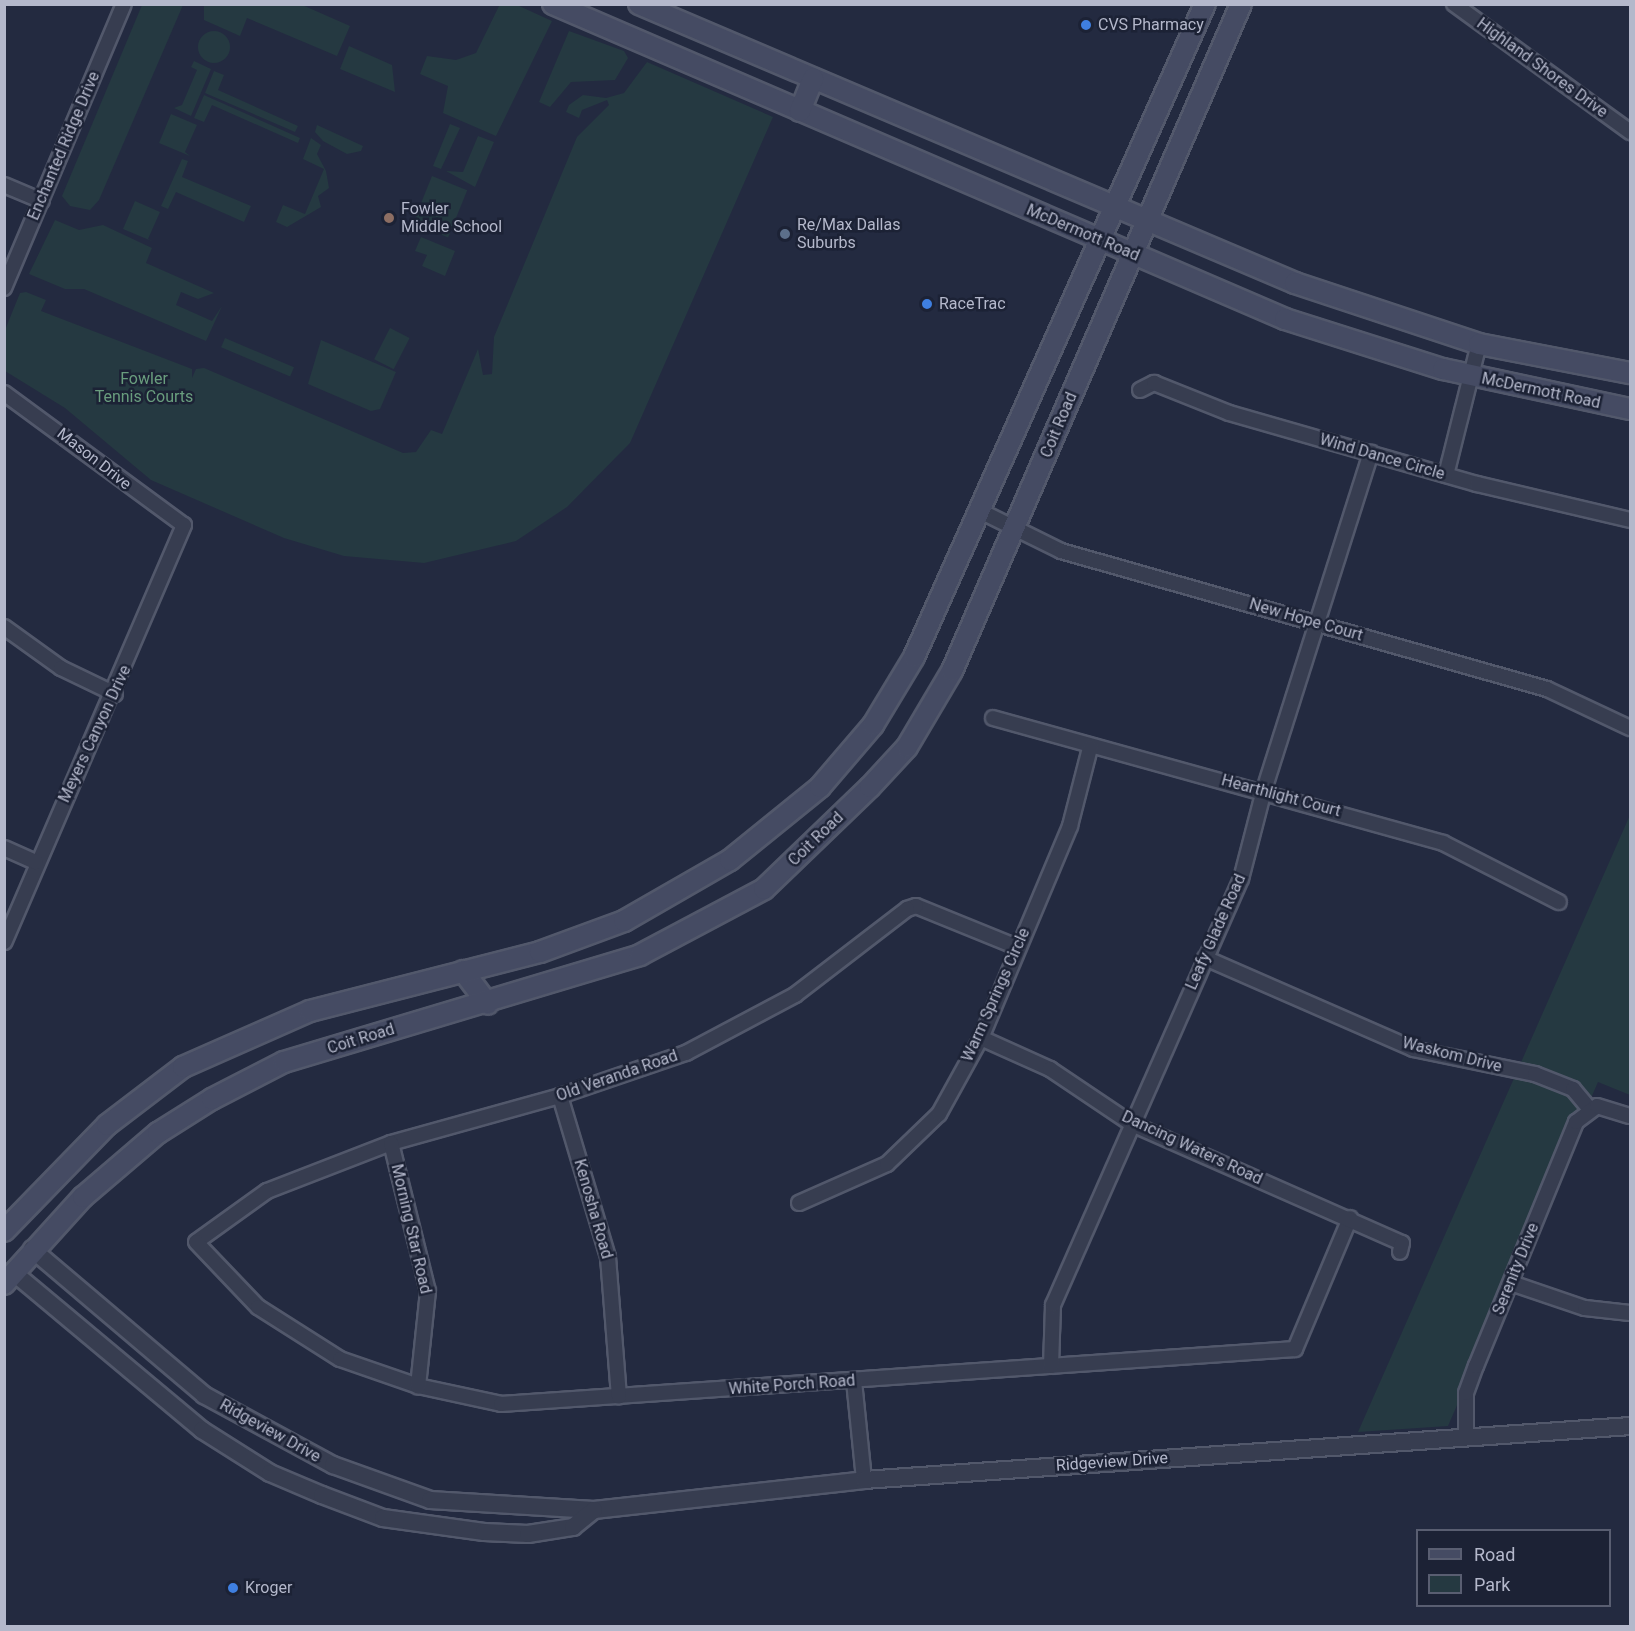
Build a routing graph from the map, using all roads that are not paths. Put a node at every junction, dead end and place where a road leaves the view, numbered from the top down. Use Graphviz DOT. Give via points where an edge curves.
graph roads {
  1 [pos="124,4"];
  2 [pos="553,4"];
  3 [pos="639,4"];
  4 [pos="1205,4"];
  5 [pos="1227,4"];
  6 [pos="1242,4"];
  7 [pos="1454,4"];
  8 [pos="574,9"];
  9 [pos="1216,61"];
  10 [pos="813,78"];
  11 [pos="800,111"];
  12 [pos="1630,132"];
  13 [pos="4,185"];
  14 [pos="42,201"];
  15 [pos="1116,207"];
  16 [pos="1146,220"];
  17 [pos="1101,241"];
  18 [pos="1131,254"];
  19 [pos="4,288"];
  20 [pos="1479,344"];
  21 [pos="1630,373"];
  22 [pos="1470,375"];
  23 [pos="1140,390"];
  24 [pos="4,393"];
  25 [pos="1630,409"];
  26 [pos="1371,453"];
  27 [pos="1446,475"];
  28 [pos="982,512"];
  29 [pos="1630,520"];
  30 [pos="184,525"];
  31 [pos="1014,529"];
  32 [pos="1316,623"];
  33 [pos="4,627"];
  34 [pos="115,694"];
  35 [pos="993,718"];
  36 [pos="1630,728"];
  37 [pos="1090,748"];
  38 [pos="1263,790"];
  39 [pos="4,848"];
  40 [pos="36,862"];
  41 [pos="1558,902"];
  42 [pos="4,942"];
  43 [pos="1017,947"];
  44 [pos="1205,958"];
  45 [pos="489,964"];
  46 [pos="463,971"];
  47 [pos="488,1004"];
  48 [pos="981,1038"];
  49 [pos="560,1096"];
  50 [pos="1590,1109"];
  51 [pos="1630,1116"];
  52 [pos="1132,1124"];
  53 [pos="392,1143"];
  54 [pos="799,1203"];
  55 [pos="1350,1218"];
  56 [pos="6,1226"];
  57 [pos="196,1242"];
  58 [pos="32,1249"];
  59 [pos="1400,1252"];
  60 [pos="7,1274"];
  61 [pos="1511,1283"];
  62 [pos="1630,1313"];
  63 [pos="1051,1366"];
  64 [pos="854,1381"];
  65 [pos="418,1386"];
  66 [pos="619,1397"];
  67 [pos="1630,1426"];
  68 [pos="1466,1438"];
  69 [pos="864,1480"];
  70 [pos="594,1510"];
  1 -- 14 [label="street, Enchanted Ridge Drive"];
  2 -- 8 [label="main road, McDermott Road"];
  3 -- 10 [label="main road, McDermott Road"];
  4 -- 15 [label="main road"];
  5 -- 9 [label="main road" via="1212,43"];
  6 -- 9 [label="main road, Coit Road"];
  7 -- 12 [label="street, Highland Shores Drive"];
  8 -- 11 [label="main road, McDermott Road"];
  9 -- 16 [label="main road, Coit Road"];
  10 -- 11 [label="main road"];
  10 -- 15 [label="main road, McDermott Road"];
  11 -- 17 [label="main road, McDermott Road"];
  13 -- 14 [label="street"];
  14 -- 19 [label="street, Enchanted Ridge Drive"];
  15 -- 16 [label="main road, McDermott Road"];
  15 -- 17 [label="main road"];
  16 -- 18 [label="main road, Coit Road"];
  16 -- 20 [label="main road, McDermott Road" via="1295,283"];
  17 -- 18 [label="main road, McDermott Road"];
  17 -- 28 [label="main road"];
  18 -- 22 [label="main road, McDermott Road" via="1285,319"];
  18 -- 31 [label="main road, Coit Road"];
  20 -- 21 [label="main road, McDermott Road"];
  20 -- 22 [label="street"];
  22 -- 25 [label="main road, McDermott Road"];
  22 -- 27 [label="street"];
  23 -- 26 [label="street, Wind Dance Circle" via="1154,383 1229,413"];
  24 -- 30 [label="street, Mason Drive"];
  26 -- 27 [label="street, Wind Dance Circle"];
  26 -- 32 [label="street, Leafy Glade Road"];
  27 -- 29 [label="street, Wind Dance Circle"];
  28 -- 31 [label="street, New Hope Court"];
  28 -- 45 [label="main road" via="892,696 820,787 730,860 663,901 574,941"];
  30 -- 34 [label="street, Meyers Canyon Drive"];
  31 -- 32 [label="street, New Hope Court" via="1121,571"];
  31 -- 47 [label="main road, Coit Road" via="952,670 907,747 764,889 640,955"];
  32 -- 36 [label="street, New Hope Court" via="1547,689"];
  32 -- 38 [label="street, Leafy Glade Road"];
  33 -- 34 [label="street" via="62,668"];
  34 -- 40 [label="street, Meyers Canyon Drive"];
  35 -- 37 [label="street, Hearthlight Court"];
  37 -- 38 [label="street, Hearthlight Court"];
  37 -- 43 [label="street, Warm Springs Circle" via="1070,826"];
  38 -- 41 [label="street, Hearthlight Court" via="1443,843"];
  38 -- 44 [label="street, Leafy Glade Road" via="1241,879"];
  39 -- 40 [label="street"];
  40 -- 42 [label="street, Meyers Canyon Drive"];
  43 -- 48 [label="street, Warm Springs Circle"];
  43 -- 49 [label="street, Old Veranda Road" via="916,906 795,995 686,1053"];
  44 -- 50 [label="street, Waskom Drive" via="1413,1049 1535,1074 1573,1089"];
  44 -- 52 [label="street, Leafy Glade Road"];
  45 -- 46 [label="main road"];
  45 -- 47 [label="main road"];
  46 -- 47 [label="main road"];
  46 -- 56 [label="main road" via="310,1011 183,1066 107,1125"];
  47 -- 58 [label="main road, Coit Road" via="284,1062 212,1099 158,1133"];
  48 -- 52 [label="street, Dancing Waters Road" via="1050,1069"];
  48 -- 54 [label="street, Warm Springs Circle" via="939,1114 887,1164"];
  49 -- 53 [label="street, Old Veranda Road"];
  49 -- 66 [label="street, Kenosha Road" via="608,1257"];
  50 -- 51 [label="street" via="1606,1107"];
  50 -- 61 [label="street, Serenity Drive" via="1576,1122"];
  52 -- 55 [label="street, Dancing Waters Road"];
  52 -- 63 [label="street, Leafy Glade Road" via="1053,1305"];
  53 -- 57 [label="street, Old Veranda Road" via="267,1191"];
  53 -- 65 [label="street, Morning Star Road" via="428,1291"];
  55 -- 59 [label="street, Dancing Waters Road" via="1402,1243"];
  55 -- 63 [label="street, White Porch Road" via="1295,1349"];
  56 -- 58 [label="main road, Ridgeview Drive"];
  57 -- 65 [label="street, White Porch Road" via="258,1307 340,1359"];
  58 -- 60 [label="main road, Coit Road"];
  58 -- 70 [label="street, Ridgeview Drive" via="204,1395 333,1465 430,1500"];
  60 -- 70 [label="street, Ridgeview Drive" via="202,1430 270,1473 322,1495 383,1518 484,1532 528,1534 573,1527"];
  61 -- 62 [label="street" via="1585,1308"];
  61 -- 68 [label="street, Serenity Drive" via="1466,1393"];
  63 -- 64 [label="street, White Porch Road"];
  64 -- 66 [label="street, White Porch Road"];
  64 -- 69 [label="street"];
  65 -- 66 [label="street, White Porch Road" via="501,1404"];
  67 -- 68 [label="street, Ridgeview Drive"];
  68 -- 69 [label="street, Ridgeview Drive"];
  69 -- 70 [label="street, Ridgeview Drive"];
}
